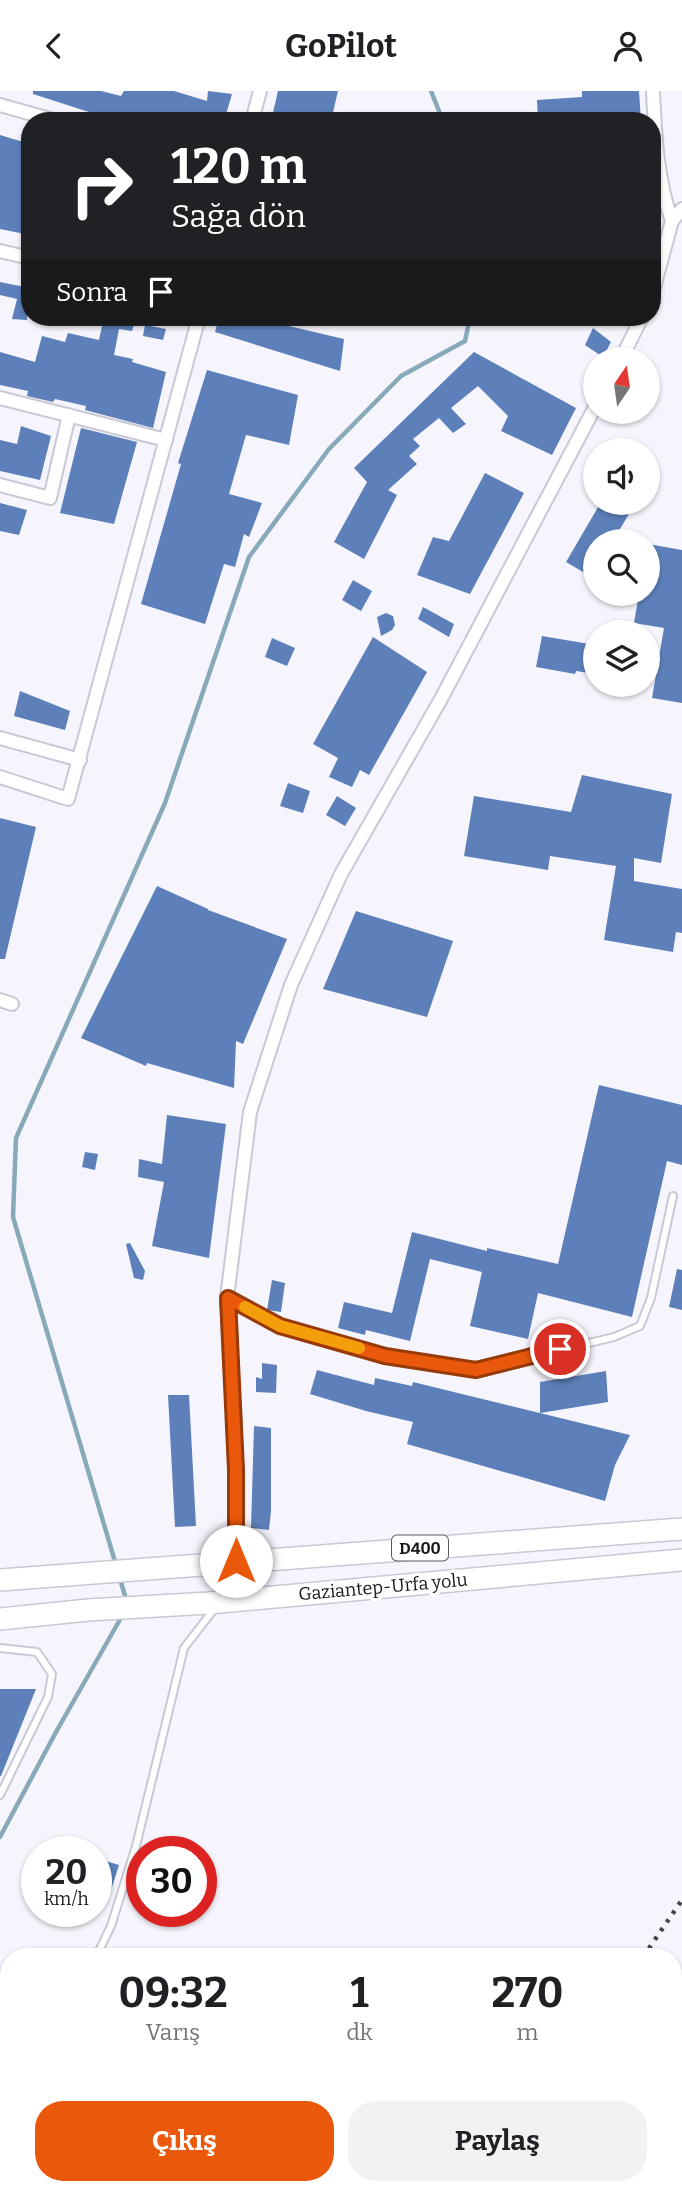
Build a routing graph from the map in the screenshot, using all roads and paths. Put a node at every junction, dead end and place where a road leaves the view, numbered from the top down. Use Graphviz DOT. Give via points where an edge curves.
graph roads {
  1 [pos="260,91"];
  2 [pos="653,91"];
  3 [pos="0,105"];
  4 [pos="25,112"];
  5 [pos="254,112"];
  6 [pos="654,112"];
  7 [pos="661,180"];
  8 [pos="682,209"];
  9 [pos="672,221"];
  10 [pos="0,251"];
  11 [pos="21,256"];
  12 [pos="661,262"];
  13 [pos="197,326"];
  14 [pos="638,326"];
  15 [pos="627,347"];
  16 [pos="0,398"];
  17 [pos="69,415"];
  18 [pos="586,424"];
  19 [pos="166,440"];
  20 [pos="0,485"];
  21 [pos="0,737"];
  22 [pos="80,760"];
  23 [pos="0,777"];
  24 [pos="673,1196"];
  25 [pos="228,1298"];
  26 [pos="682,1529"];
  27 [pos="682,1560"];
  28 [pos="236,1561"];
  29 [pos="0,1580"];
  30 [pos="220,1602"];
  31 [pos="0,1619"];
  32 [pos="0,1648"];
  33 [pos="0,1795"];
  34 [pos="100,1948"];
  1 -- 5 [label="street"];
  2 -- 6 [label="street"];
  3 -- 4 [label="street"];
  7 -- 9 [label="street"];
  8 -- 9 [label="street"];
  9 -- 12 [label="street"];
  10 -- 11 [label="street"];
  13 -- 19 [label="street"];
  14 -- 15 [label="street"];
  16 -- 17 [label="street"];
  17 -- 19 [label="street"];
  17 -- 20 [label="street" via="50,498"];
  18 -- 25 [label="street" via="442,699 341,874 291,985 250,1112"];
  19 -- 22 [label="street"];
  21 -- 22 [label="street"];
  22 -- 23 [label="street" via="68,799"];
  24 -- 25 [label="lane" via="651,1298 640,1326 614,1337 476,1370 385,1356 280,1326"];
  25 -- 28 [label="street"];
  26 -- 28 [label="highway, Gaziantep-Urfa yolu / D400"];
  27 -- 30 [label="highway, Gaziantep-Urfa yolu / D400"];
  28 -- 29 [label="highway, Gaziantep-Urfa yolu / D400"];
  30 -- 31 [label="highway, Gaziantep-Urfa yolu / D400"];
  30 -- 34 [label="lane" via="184,1648 136,1846"];
  32 -- 33 [label="lane" via="37,1652 52,1674 48,1696"];
}
